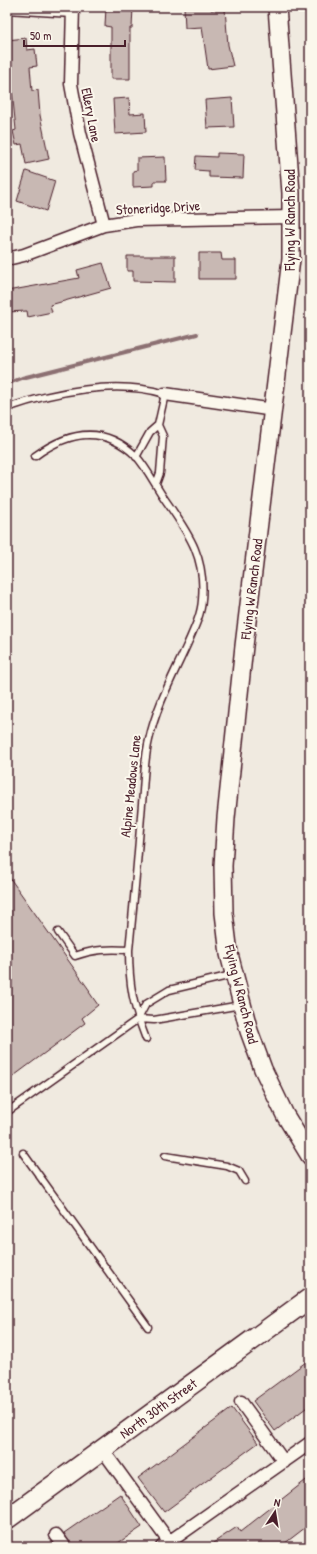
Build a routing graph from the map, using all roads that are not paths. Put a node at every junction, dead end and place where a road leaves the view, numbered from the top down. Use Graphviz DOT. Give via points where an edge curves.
graph roads {
  1 [pos="7,7"];
  2 [pos="277,7"];
  3 [pos="72,9"];
  4 [pos="292,217"];
  5 [pos="104,225"];
  6 [pos="7,259"];
  7 [pos="165,394"];
  8 [pos="7,408"];
  9 [pos="274,410"];
  10 [pos="158,425"];
  11 [pos="35,456"];
  12 [pos="136,456"];
  13 [pos="156,484"];
  14 [pos="58,932"];
  15 [pos="129,950"];
  16 [pos="234,975"];
  17 [pos="242,1005"];
  18 [pos="138,1019"];
  19 [pos="146,1039"];
  20 [pos="7,1112"];
  21 [pos="23,1153"];
  22 [pos="165,1156"];
  23 [pos="310,1156"];
  24 [pos="245,1181"];
  25 [pos="310,1298"];
  26 [pos="148,1326"];
  27 [pos="241,1402"];
  28 [pos="310,1443"];
  29 [pos="102,1449"];
  30 [pos="284,1462"];
  31 [pos="7,1519"];
  32 [pos="56,1535"];
  33 [pos="168,1545"];
  34 [pos="65,1547"];
  1 -- 3 [label="street"];
  2 -- 4 [label="street, Flying W Ranch Road"];
  3 -- 5 [label="street, Ellery Lane" via="71,84 80,133"];
  4 -- 5 [label="street, Stoneridge Drive" via="136,220"];
  4 -- 9 [label="street, Flying W Ranch Road" via="291,259"];
  5 -- 6 [label="street, Stoneridge Drive"];
  7 -- 8 [label="lane" via="143,390 88,389 58,393"];
  7 -- 9 [label="street"];
  7 -- 10 [label="lane"];
  9 -- 16 [label="street, Flying W Ranch Road" via="245,638 226,818 224,913"];
  10 -- 12 [label="lane" via="150,432"];
  10 -- 13 [label="lane" via="163,436 160,473"];
  11 -- 12 [label="lane, Alpine Meadows Lane" via="66,437 92,435 109,438"];
  12 -- 13 [label="lane, Alpine Meadows Lane"];
  13 -- 15 [label="lane, Alpine Meadows Lane" via="193,541 202,581 202,601 198,620 159,707 148,741"];
  14 -- 15 [label="lane" via="75,956 104,948"];
  15 -- 18 [label="lane, Alpine Meadows Lane" via="130,980"];
  16 -- 17 [label="street, Flying W Ranch Road"];
  16 -- 18 [label="lane" via="169,990 146,1004"];
  17 -- 18 [label="lane" via="154,1020"];
  17 -- 23 [label="street, Flying W Ranch Road" via="263,1069 285,1115"];
  18 -- 19 [label="lane, Alpine Meadows Lane"];
  18 -- 20 [label="lane"];
  21 -- 26 [label="lane"];
  22 -- 24 [label="lane" via="227,1166 239,1172"];
  25 -- 29 [label="main road, North 30th Street"];
  27 -- 30 [label="street"];
  28 -- 30 [label="street"];
  29 -- 31 [label="main road, North 30th Street"];
  29 -- 33 [label="street"];
  30 -- 33 [label="street"];
  32 -- 34 [label="street"];
}
